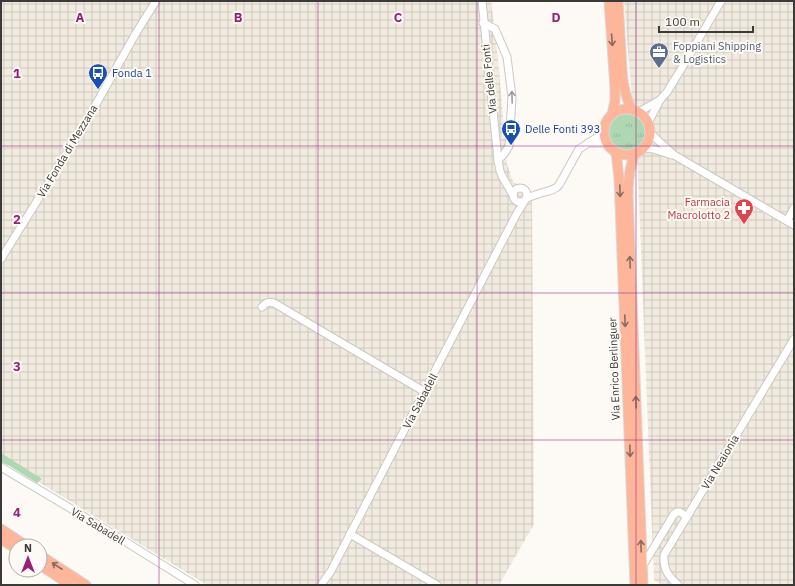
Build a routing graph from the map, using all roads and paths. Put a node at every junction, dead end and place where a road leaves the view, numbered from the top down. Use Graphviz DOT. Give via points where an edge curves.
graph roads {
  1 [pos="156,1"];
  2 [pos="482,1"];
  3 [pos="609,1"];
  4 [pos="618,1"];
  5 [pos="721,1"];
  6 [pos="483,23"];
  7 [pos="660,100"];
  8 [pos="635,111"];
  9 [pos="612,114"];
  10 [pos="648,123"];
  11 [pos="604,133"];
  12 [pos="650,133"];
  13 [pos="588,143"];
  14 [pos="607,143"];
  15 [pos="644,148"];
  16 [pos="616,152"];
  17 [pos="635,153"];
  18 [pos="674,155"];
  19 [pos="498,160"];
  20 [pos="515,195"];
  21 [pos="526,197"];
  22 [pos="794,208"];
  23 [pos="516,214"];
  24 [pos="787,221"];
  25 [pos="794,225"];
  26 [pos="1,259"];
  27 [pos="262,308"];
  28 [pos="794,339"];
  29 [pos="424,392"];
  30 [pos="1,467"];
  31 [pos="687,517"];
  32 [pos="1,529"];
  33 [pos="350,534"];
  34 [pos="15,538"];
  35 [pos="48,559"];
  36 [pos="642,567"];
  37 [pos="48,570"];
  38 [pos="70,585"];
  39 [pos="86,585"];
  40 [pos="195,585"];
  41 [pos="321,585"];
  42 [pos="437,585"];
  43 [pos="635,585"];
  44 [pos="643,585"];
  45 [pos="678,585"];
  1 -- 26 [label="street, Via Fonda di Mezzana" via="86,122"];
  2 -- 6 [label="street, Via delle Fonti"];
  3 -- 9 [label="main road, one-way" via="615,88"];
  4 -- 8 [label="main road" via="624,90 628,103"];
  5 -- 7 [label="street"];
  6 -- 19 [label="street, Via delle Fonti"];
  19 -- 6 [label="street, Via delle Fonti, one-way" via="509,146 512,97 507,57 495,29"];
  7 -- 8 [label="street"];
  7 -- 10 [label="street"];
  8 -- 9 [label="main road" via="621,110"];
  8 -- 10 [label="main road"];
  9 -- 11 [label="main road" via="606,123"];
  10 -- 12 [label="main road"];
  11 -- 13 [label="street"];
  11 -- 14 [label="main road"];
  12 -- 15 [label="main road"];
  12 -- 18 [label="street"];
  13 -- 14 [label="street"];
  13 -- 21 [label="street" via="577,151 557,187 552,191"];
  14 -- 16 [label="main road"];
  15 -- 17 [label="main road"];
  15 -- 18 [label="street"];
  16 -- 17 [label="main road" via="625,155"];
  16 -- 43 [label="main road, Via Enrico Berlinguer, one-way"];
  36 -- 17 [label="main road, Via Enrico Berlinguer, one-way" via="628,196 628,177"];
  18 -- 24 [label="street"];
  19 -- 20 [label="street, Via delle Fonti" via="500,171"];
  20 -- 21 [label="street" via="519,202"];
  20 -- 21 [label="street" via="522,188"];
  20 -- 23 [label="street"];
  21 -- 23 [label="street, Via Sabadell"];
  22 -- 24 [label="street"];
  23 -- 29 [label="street, Via Sabadell"];
  24 -- 25 [label="street"];
  27 -- 29 [label="street" via="268,302 274,303"];
  28 -- 31 [label="street, Via Neaionia"];
  29 -- 33 [label="street, Via Sabadell"];
  30 -- 40 [label="street, Via Sabadell"];
  31 -- 36 [label="street" via="680,512 674,514"];
  31 -- 45 [label="street, Via Neaionia" via="664,555 664,567"];
  32 -- 34 [label="main road"];
  33 -- 41 [label="street, Via Sabadell"];
  33 -- 42 [label="street"];
  39 -- 35 [label="main road, one-way"];
  36 -- 44 [label="main road, Via Enrico Berlinguer"];
  37 -- 38 [label="main road"];
}
